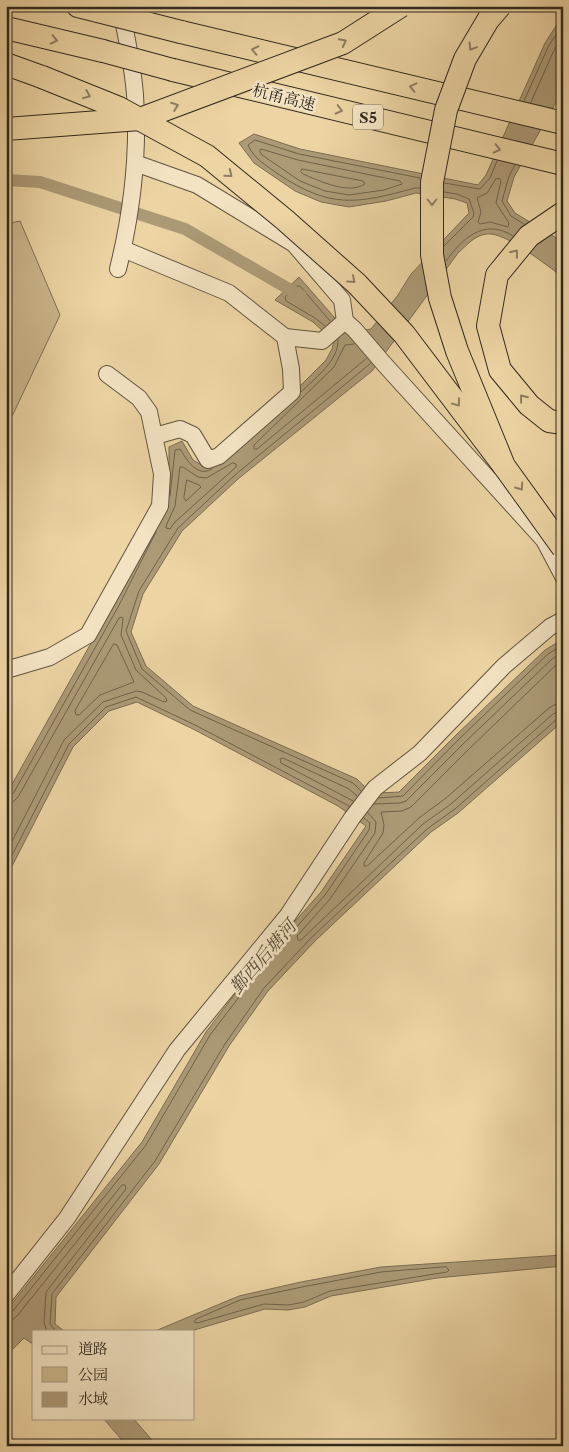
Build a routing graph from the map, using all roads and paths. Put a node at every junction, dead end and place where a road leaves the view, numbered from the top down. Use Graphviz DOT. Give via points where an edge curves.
graph roads {
  1 [pos="121,6"];
  2 [pos="401,6"];
  3 [pos="500,6"];
  4 [pos="88,9"];
  5 [pos="6,28"];
  6 [pos="6,64"];
  7 [pos="563,123"];
  8 [pos="6,128"];
  9 [pos="135,164"];
  10 [pos="563,164"];
  11 [pos="563,213"];
  12 [pos="124,244"];
  13 [pos="118,269"];
  14 [pos="350,325"];
  15 [pos="285,337"];
  16 [pos="107,374"];
  17 [pos="563,423"];
  18 [pos="156,436"];
  19 [pos="504,466"];
  20 [pos="563,548"];
  21 [pos="563,576"];
  22 [pos="563,620"];
  23 [pos="6,670"];
  24 [pos="6,1295"];
  1 -- 9 [label="street" via="135,94"];
  8 -- 2 [label="highway, one-way, bridge" via="140,119 343,43"];
  3 -- 19 [label="highway, one-way, bridge" via="465,59 446,110 432,182 432,255 440,298 457,351"];
  7 -- 4 [label="highway, S5, one-way, bridge"];
  5 -- 10 [label="highway, 杭甬高速 / S5, one-way, bridge"];
  6 -- 19 [label="highway, one-way, bridge" via="119,108 208,156 357,284 404,334"];
  9 -- 12 [label="street"];
  9 -- 14 [label="street" via="198,185 294,244 342,300"];
  17 -- 11 [label="highway, one-way" via="548,421 529,405 500,370 488,326 497,275 529,236"];
  12 -- 13 [label="street"];
  12 -- 15 [label="street" via="229,293"];
  14 -- 15 [label="street" via="322,341"];
  14 -- 21 [label="street" via="544,540"];
  15 -- 18 [label="street" via="292,392 219,456 208,460 193,436 180,429"];
  16 -- 18 [label="street" via="139,398 149,412"];
  18 -- 23 [label="street" via="162,474 160,506 88,635 50,657"];
  19 -- 20 [label="highway, one-way, bridge"];
  22 -- 24 [label="street" via="504,666 420,754 375,788 288,915 177,1050 67,1218"];
}
